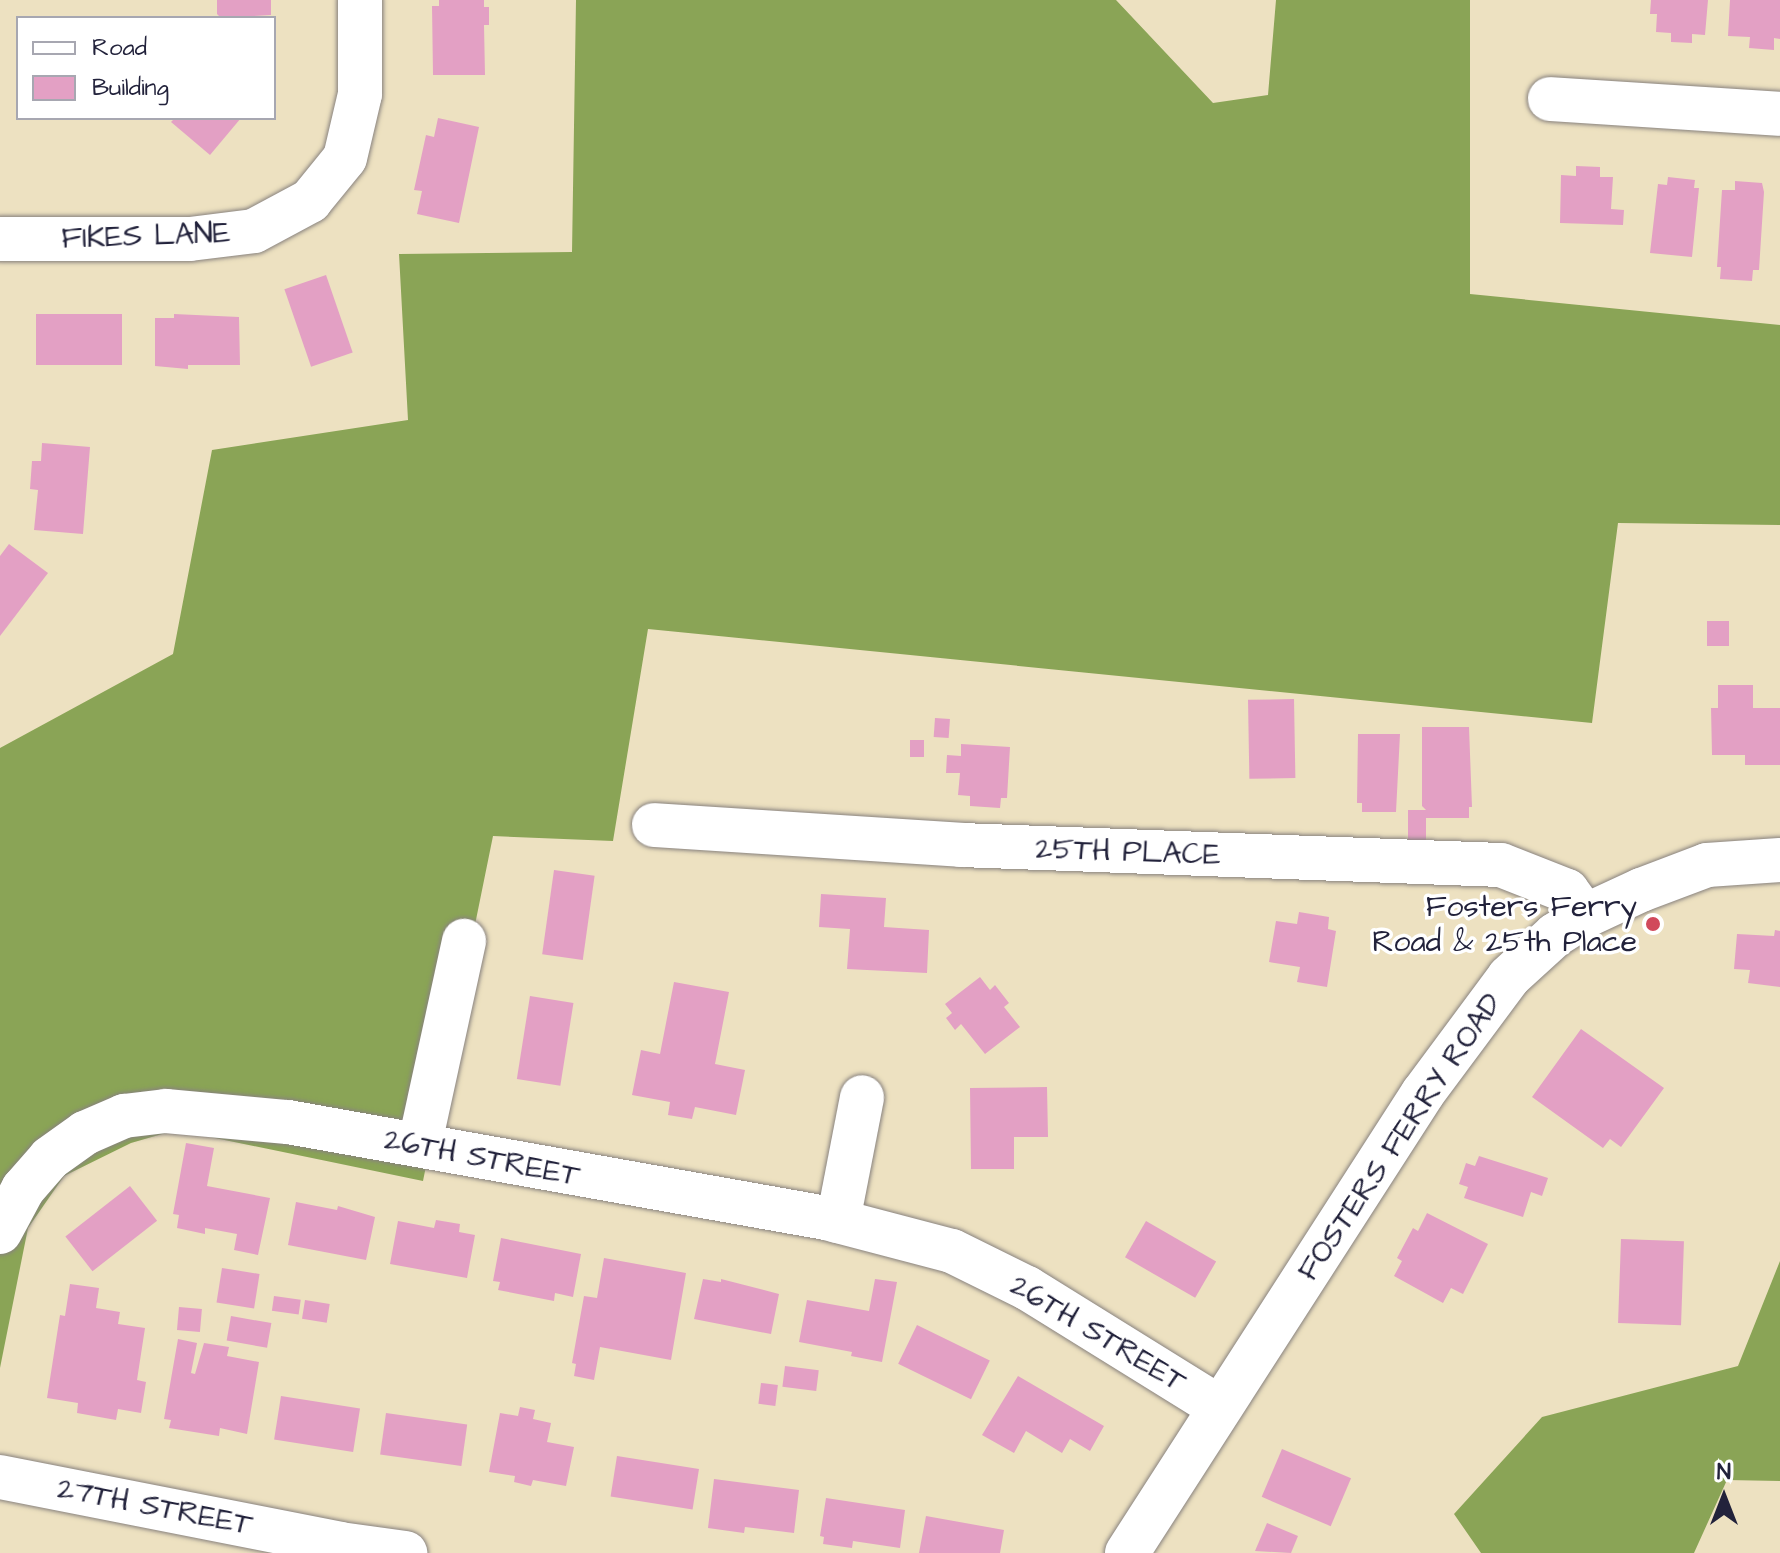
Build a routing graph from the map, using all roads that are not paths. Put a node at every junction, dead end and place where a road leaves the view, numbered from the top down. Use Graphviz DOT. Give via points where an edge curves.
graph roads {
  1 [pos="360,0"];
  2 [pos="1550,99"];
  3 [pos="1780,114"];
  4 [pos="0,239"];
  5 [pos="654,825"];
  6 [pos="1780,860"];
  7 [pos="1585,916"];
  8 [pos="464,941"];
  9 [pos="862,1097"];
  10 [pos="420,1143"];
  11 [pos="838,1221"];
  12 [pos="0,1232"];
  13 [pos="1219,1407"];
  14 [pos="0,1477"];
  15 [pos="405,1553"];
  16 [pos="1127,1553"];
  1 -- 4 [label="street, FIKES LANE" via="360,94 345,158 310,201 254,231 190,239"];
  2 -- 3 [label="street"];
  5 -- 7 [label="street, 25TH PLACE" via="961,845 1501,865 1567,891"];
  6 -- 7 [label="street, FOSTERS FERRY ROAD" via="1707,865"];
  7 -- 13 [label="street, FOSTERS FERRY ROAD" via="1509,977 1471,1027"];
  8 -- 10 [label="street"];
  9 -- 11 [label="street"];
  10 -- 11 [label="street, 26TH STREET"];
  10 -- 12 [label="street, 26TH STREET" via="206,1112 124,1116 85,1133 50,1158 23,1189"];
  11 -- 13 [label="street, 26TH STREET" via="952,1251 990,1269"];
  13 -- 16 [label="street, FOSTERS FERRY ROAD"];
  14 -- 15 [label="street, 27TH STREET"];
}
